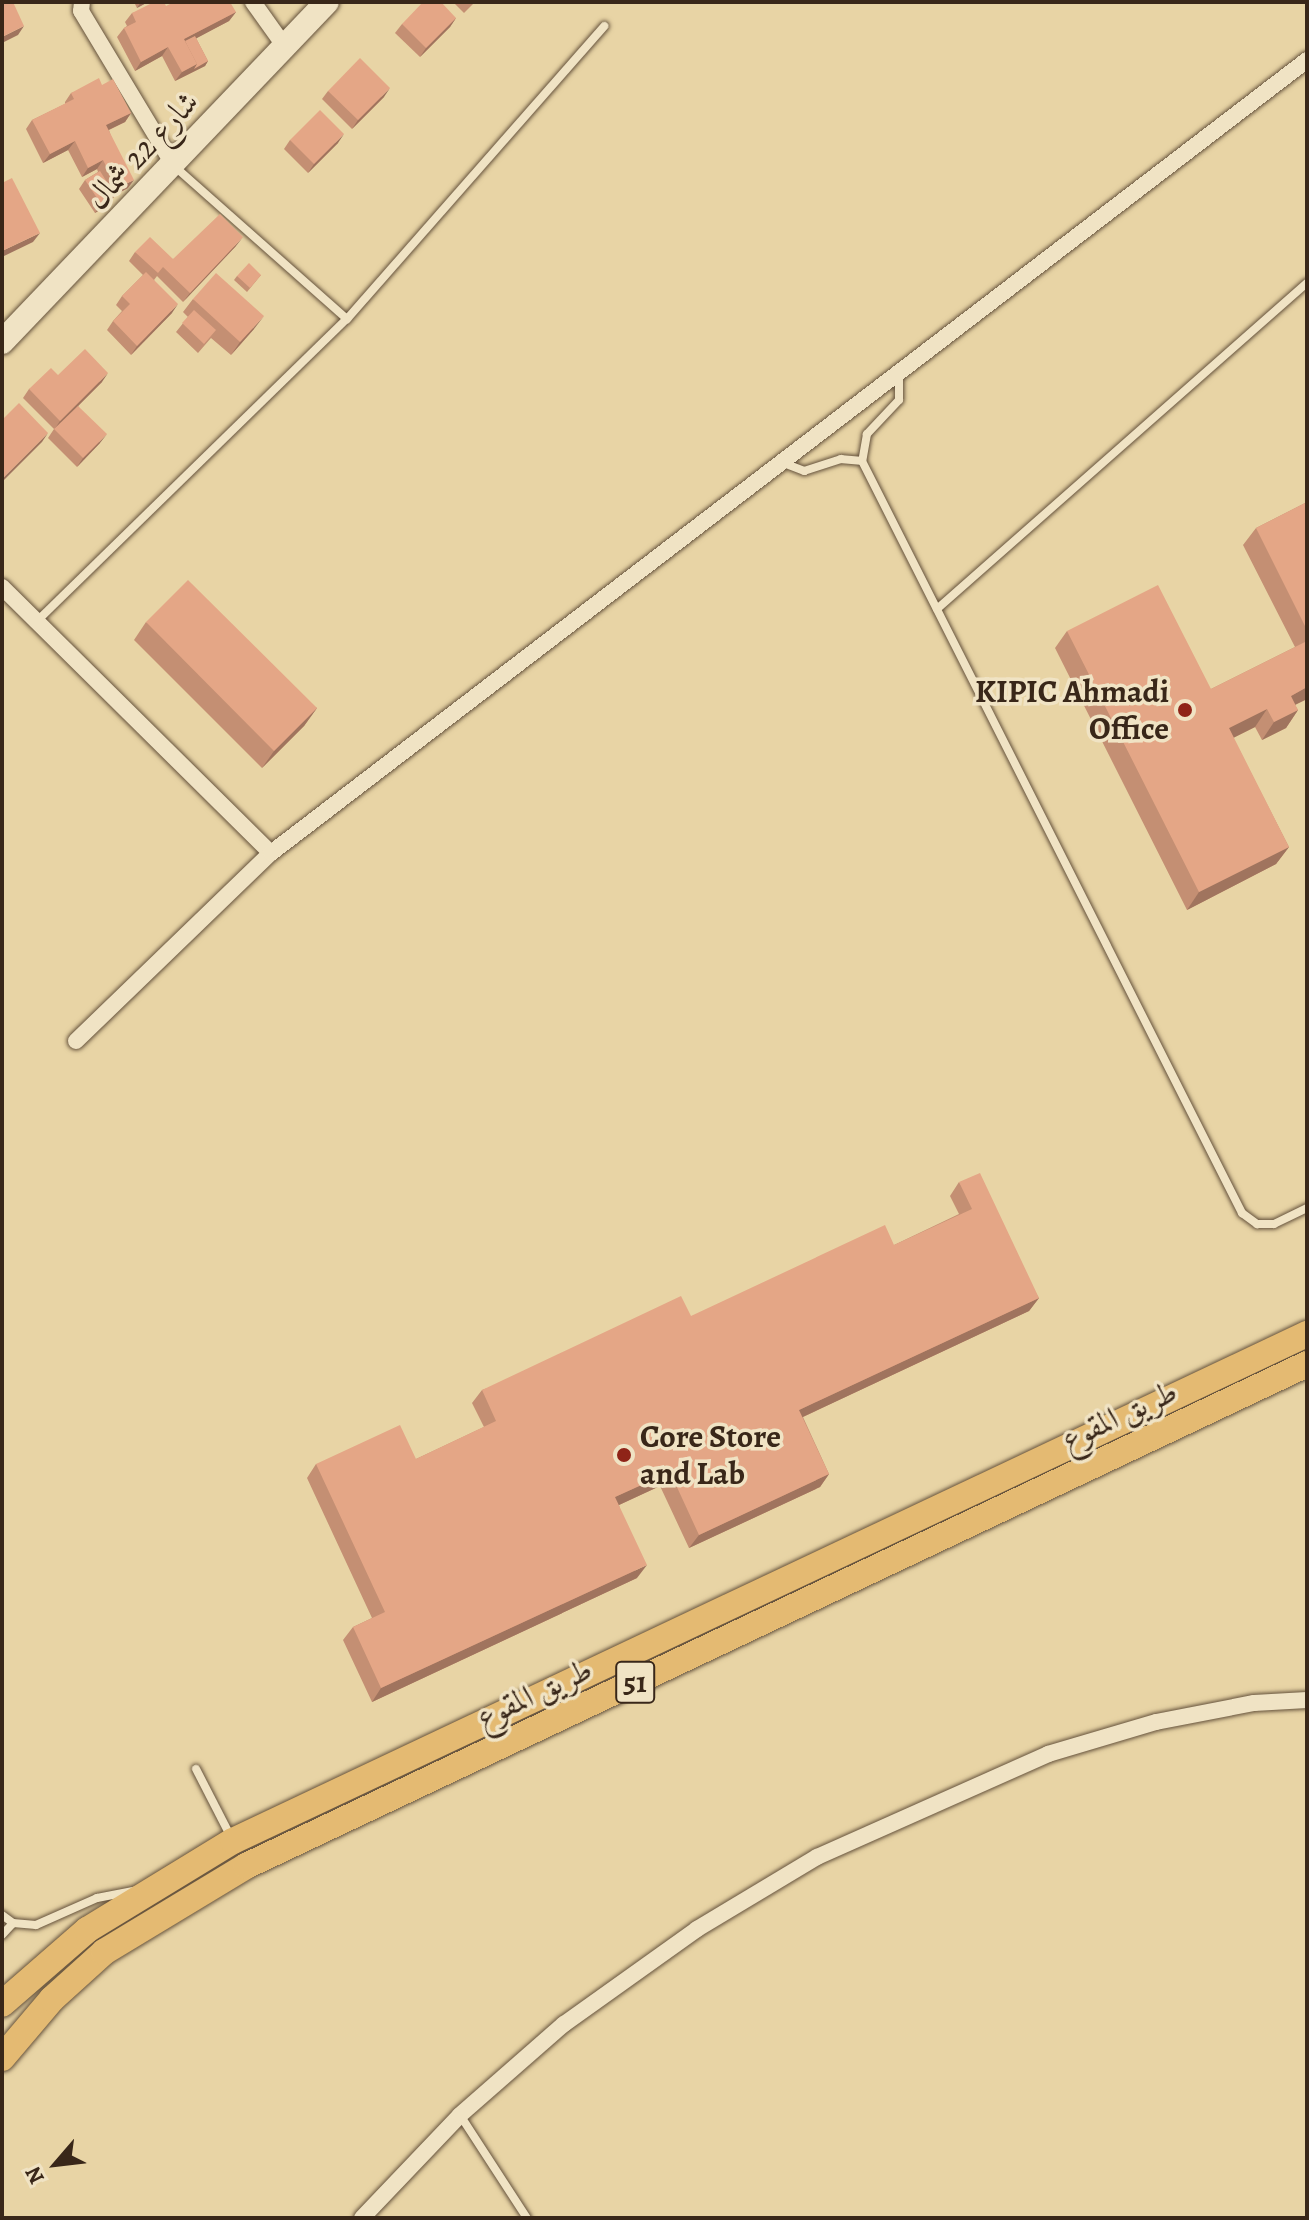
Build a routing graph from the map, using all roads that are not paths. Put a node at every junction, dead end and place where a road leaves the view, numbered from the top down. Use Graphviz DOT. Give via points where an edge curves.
graph roads {
  1 [pos="82,2"];
  2 [pos="253,2"];
  3 [pos="327,2"];
  4 [pos="604,26"];
  5 [pos="283,44"];
  6 [pos="1307,60"];
  7 [pos="174,166"];
  8 [pos="1307,283"];
  9 [pos="347,319"];
  10 [pos="2,342"];
  11 [pos="899,372"];
  12 [pos="862,461"];
  13 [pos="781,462"];
  14 [pos="2,587"];
  15 [pos="937,609"];
  16 [pos="37,621"];
  17 [pos="271,853"];
  18 [pos="76,1041"];
  19 [pos="1307,1208"];
  20 [pos="1307,1334"];
  21 [pos="1307,1364"];
  22 [pos="1307,1700"];
  23 [pos="196,1769"];
  24 [pos="233,1841"];
  25 [pos="146,1890"];
  26 [pos="2,1915"];
  27 [pos="13,1923"];
  28 [pos="2,1935"];
  29 [pos="2,2004"];
  30 [pos="2,2058"];
  31 [pos="460,2115"];
  32 [pos="362,2218"];
  33 [pos="527,2218"];
  1 -- 7 [label="street" via="81,11"];
  2 -- 5 [label="street"];
  3 -- 5 [label="street, شارع 22 شمال"];
  4 -- 9 [label="lane"];
  5 -- 7 [label="street, شارع 22 شمال"];
  6 -- 11 [label="street"];
  7 -- 9 [label="lane"];
  7 -- 10 [label="street, شارع 22 شمال"];
  8 -- 15 [label="lane"];
  9 -- 16 [label="lane"];
  11 -- 12 [label="lane" via="899,400 867,434"];
  11 -- 13 [label="street"];
  12 -- 13 [label="lane" via="841,459 804,471"];
  12 -- 15 [label="lane"];
  13 -- 17 [label="street"];
  14 -- 16 [label="street"];
  15 -- 19 [label="lane" via="1242,1213 1257,1224 1274,1224"];
  16 -- 17 [label="street"];
  17 -- 18 [label="street"];
  20 -- 24 [label="main road, طريق المقوع / 51"];
  21 -- 30 [label="main road, طريق المقوع / 51" via="246,1866 104,1952 52,1999"];
  22 -- 31 [label="street" via="1254,1703 1156,1722 1048,1754 817,1857 697,1929 564,2024"];
  23 -- 24 [label="lane"];
  24 -- 25 [label="main road, طريق المقوع / 51"];
  25 -- 27 [label="lane" via="117,1891 49,1922"];
  25 -- 29 [label="main road, طريق المقوع / 51" via="87,1930"];
  26 -- 27 [label="lane"];
  27 -- 28 [label="lane"];
  31 -- 32 [label="street"];
  31 -- 33 [label="lane"];
}
